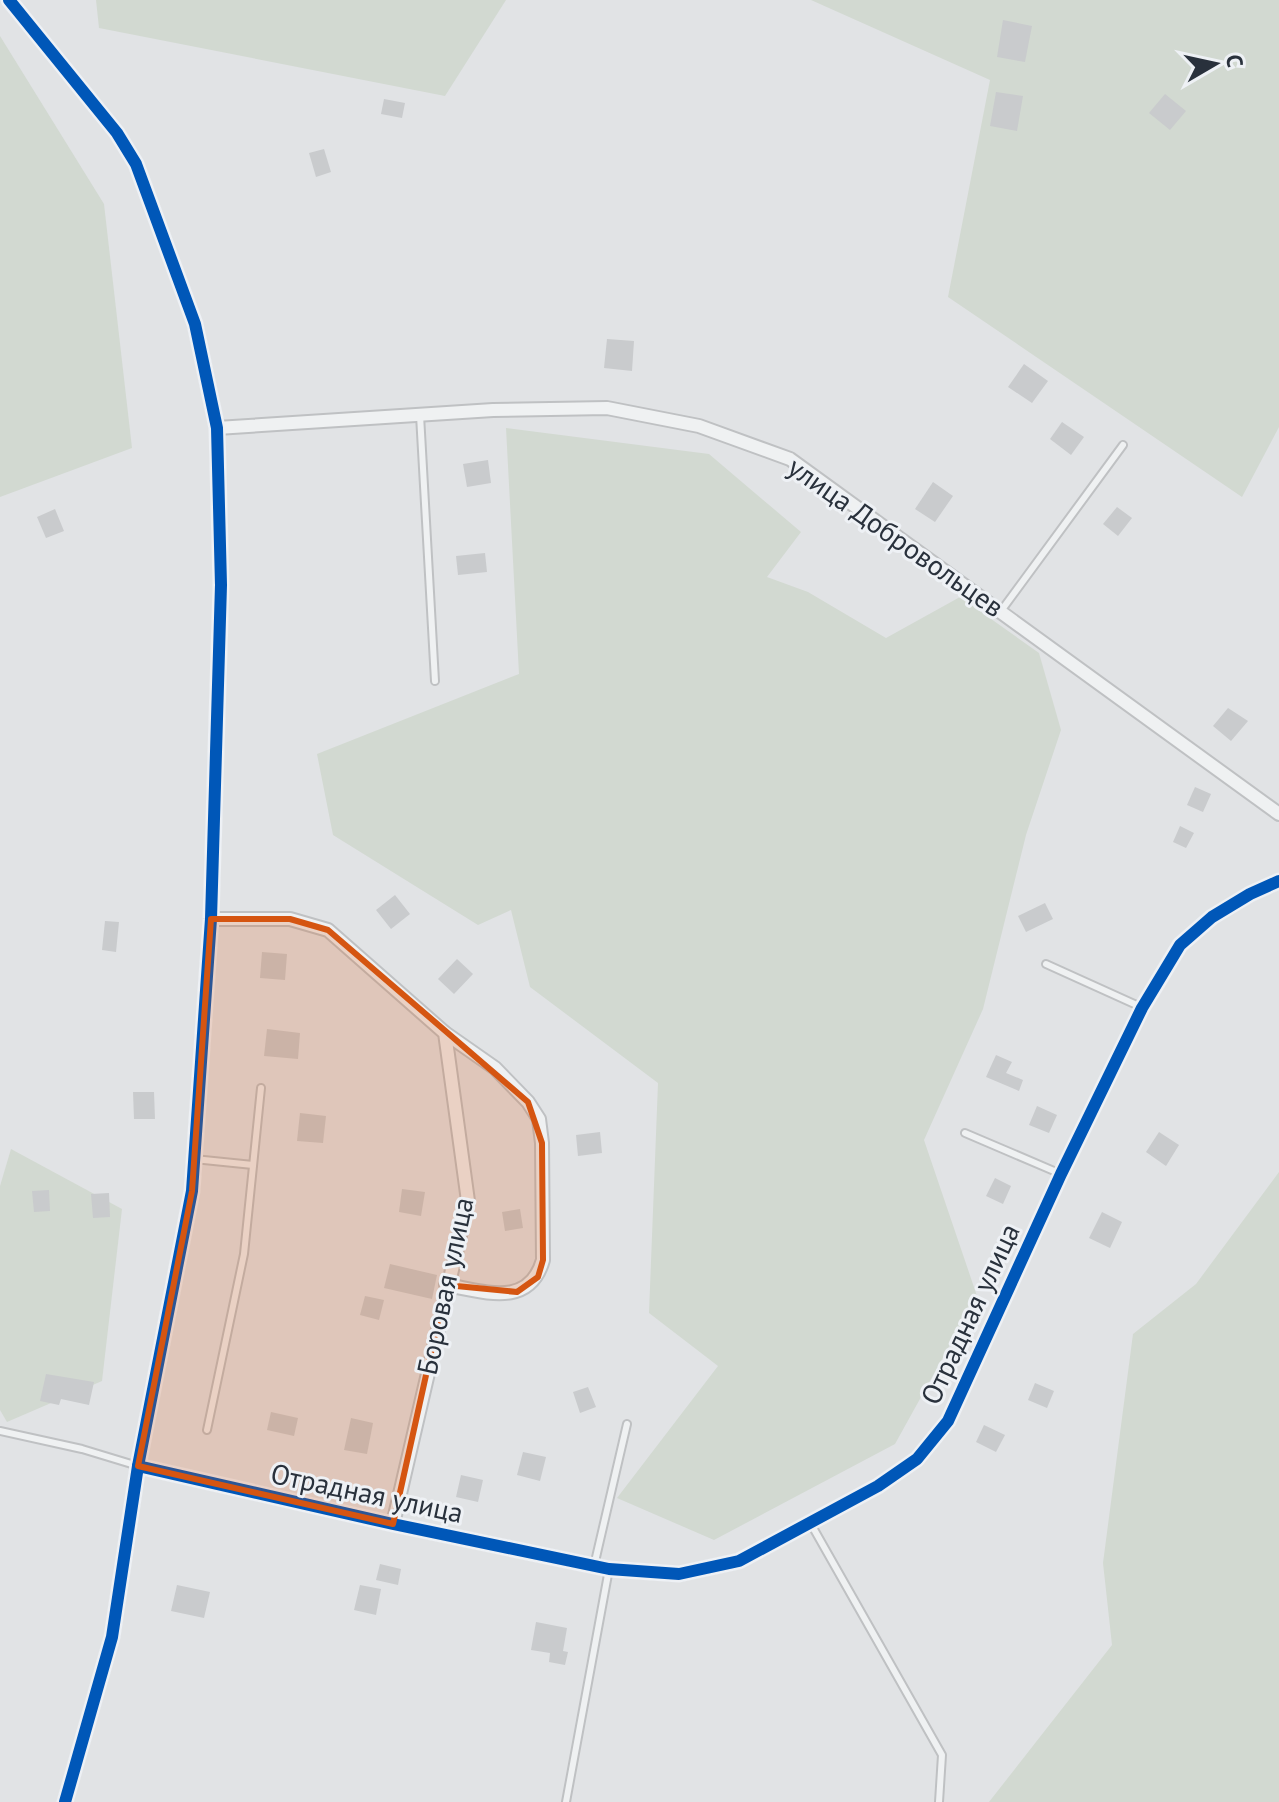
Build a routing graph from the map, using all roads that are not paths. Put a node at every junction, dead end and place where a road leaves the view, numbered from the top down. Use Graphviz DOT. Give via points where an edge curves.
graph roads {
  1 [pos="9,0"];
  2 [pos="420,415"];
  3 [pos="217,428"];
  4 [pos="1123,445"];
  5 [pos="1001,611"];
  6 [pos="435,681"];
  7 [pos="1279,814"];
  8 [pos="1279,881"];
  9 [pos="211,919"];
  10 [pos="1046,964"];
  11 [pos="1142,1008"];
  12 [pos="445,1033"];
  13 [pos="261,1088"];
  14 [pos="965,1133"];
  15 [pos="194,1159"];
  16 [pos="253,1165"];
  17 [pos="1061,1174"];
  18 [pos="446,1285"];
  19 [pos="627,1424"];
  20 [pos="207,1430"];
  21 [pos="0,1431"];
  22 [pos="138,1466"];
  23 [pos="393,1524"];
  24 [pos="811,1524"];
  25 [pos="594,1566"];
  26 [pos="609,1569"];
  27 [pos="65,1802"];
  28 [pos="566,1802"];
  29 [pos="939,1802"];
  1 -- 3 [label="street" via="136,164 195,324"];
  2 -- 3 [label="street, улица Добровольцев"];
  2 -- 5 [label="street, улица Добровольцев" via="607,408 699,426 790,459"];
  2 -- 6 [label="lane"];
  3 -- 9 [label="street" via="221,585"];
  4 -- 5 [label="lane"];
  5 -- 7 [label="street, улица Добровольцев"];
  8 -- 11 [label="street, Отрадная улица" via="1212,917 1180,945"];
  9 -- 12 [label="street" via="290,919 328,930"];
  9 -- 15 [label="street"];
  10 -- 11 [label="lane"];
  11 -- 17 [label="street, Отрадная улица"];
  12 -- 18 [label="street, Боровая улица" via="468,1201"];
  12 -- 18 [label="street" via="495,1068 539,1119 543,1260 538,1277 517,1292"];
  13 -- 16 [label="lane"];
  14 -- 17 [label="lane"];
  15 -- 16 [label="lane"];
  15 -- 22 [label="street"];
  16 -- 20 [label="lane" via="244,1254"];
  17 -- 24 [label="street, Отрадная улица" via="948,1421 917,1459"];
  18 -- 23 [label="street, Боровая улица"];
  19 -- 25 [label="lane"];
  21 -- 22 [label="lane"];
  22 -- 23 [label="street, Отрадная улица"];
  22 -- 27 [label="street" via="112,1637"];
  23 -- 25 [label="street, Отрадная улица"];
  24 -- 26 [label="street, Отрадная улица" via="739,1561 679,1574"];
  24 -- 29 [label="lane" via="942,1755"];
  25 -- 26 [label="street, Отрадная улица"];
  26 -- 28 [label="lane"];
}
